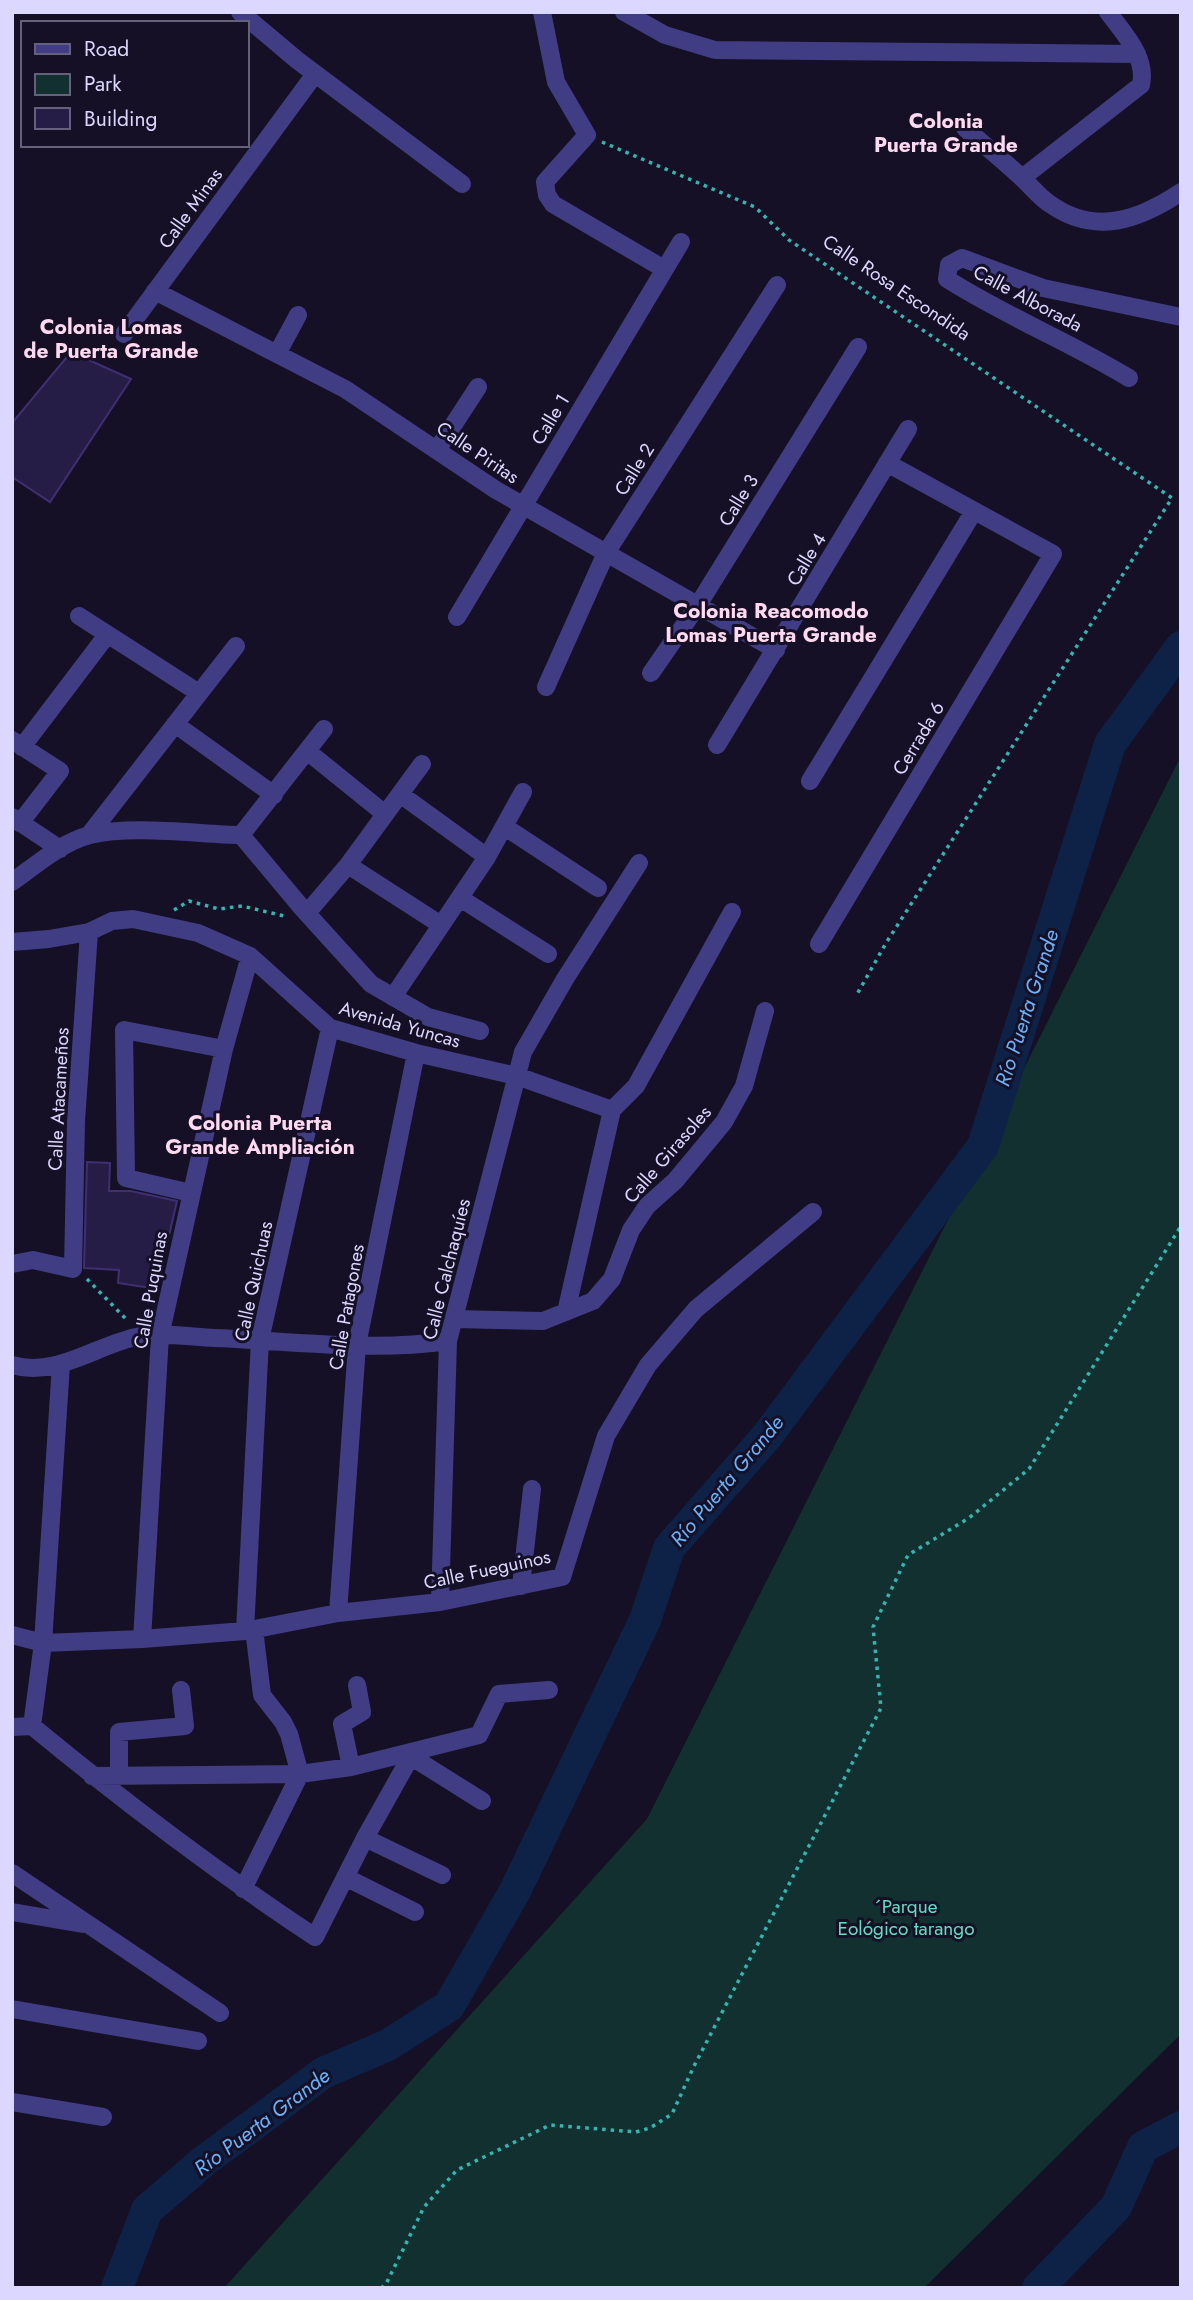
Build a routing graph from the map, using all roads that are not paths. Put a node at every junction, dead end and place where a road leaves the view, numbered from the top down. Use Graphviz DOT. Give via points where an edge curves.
graph roads {
  1 [pos="240,12"];
  2 [pos="542,12"];
  3 [pos="624,12"];
  4 [pos="1108,12"];
  5 [pos="1137,54"];
  6 [pos="315,74"];
  7 [pos="965,128"];
  8 [pos="1022,178"];
  9 [pos="462,184"];
  10 [pos="1181,192"];
  11 [pos="681,242"];
  12 [pos="664,269"];
  13 [pos="777,285"];
  14 [pos="155,291"];
  15 [pos="298,315"];
  16 [pos="1181,317"];
  17 [pos="124,334"];
  18 [pos="858,346"];
  19 [pos="277,354"];
  20 [pos="1129,378"];
  21 [pos="478,387"];
  22 [pos="908,429"];
  23 [pos="437,450"];
  24 [pos="887,464"];
  25 [pos="523,506"];
  26 [pos="974,512"];
  27 [pos="606,553"];
  28 [pos="698,605"];
  29 [pos="79,616"];
  30 [pos="457,617"];
  31 [pos="107,635"];
  32 [pos="236,646"];
  33 [pos="776,650"];
  34 [pos="651,673"];
  35 [pos="546,687"];
  36 [pos="199,693"];
  37 [pos="175,724"];
  38 [pos="324,729"];
  39 [pos="17,743"];
  40 [pos="717,745"];
  41 [pos="307,751"];
  42 [pos="422,764"];
  43 [pos="810,781"];
  44 [pos="523,792"];
  45 [pos="274,794"];
  46 [pos="400,794"];
  47 [pos="385,814"];
  48 [pos="16,820"];
  49 [pos="505,827"];
  50 [pos="89,835"];
  51 [pos="240,835"];
  52 [pos="60,849"];
  53 [pos="487,857"];
  54 [pos="639,863"];
  55 [pos="348,865"];
  56 [pos="12,881"];
  57 [pos="598,888"];
  58 [pos="460,898"];
  59 [pos="304,911"];
  60 [pos="732,912"];
  61 [pos="441,925"];
  62 [pos="89,932"];
  63 [pos="12,942"];
  64 [pos="819,944"];
  65 [pos="548,954"];
  66 [pos="250,956"];
  67 [pos="393,997"];
  68 [pos="765,1012"];
  69 [pos="330,1028"];
  70 [pos="480,1031"];
  71 [pos="225,1049"];
  72 [pos="416,1053"];
  73 [pos="517,1076"];
  74 [pos="611,1110"];
  75 [pos="191,1193"];
  76 [pos="813,1212"];
  77 [pos="12,1264"];
  78 [pos="566,1312"];
  79 [pos="454,1320"];
  80 [pos="160,1336"];
  81 [pos="260,1340"];
  82 [pos="448,1341"];
  83 [pos="356,1345"];
  84 [pos="12,1364"];
  85 [pos="61,1364"];
  86 [pos="532,1489"];
  87 [pos="521,1586"];
  88 [pos="440,1602"];
  89 [pos="338,1613"];
  90 [pos="250,1630"];
  91 [pos="12,1635"];
  92 [pos="142,1639"];
  93 [pos="43,1643"];
  94 [pos="357,1685"];
  95 [pos="181,1690"];
  96 [pos="549,1690"];
  97 [pos="32,1726"];
  98 [pos="12,1727"];
  99 [pos="409,1755"];
  100 [pos="351,1767"];
  101 [pos="300,1774"];
  102 [pos="92,1776"];
  103 [pos="119,1776"];
  104 [pos="482,1801"];
  105 [pos="365,1838"];
  106 [pos="12,1873"];
  107 [pos="442,1875"];
  108 [pos="345,1877"];
  109 [pos="243,1889"];
  110 [pos="12,1912"];
  111 [pos="415,1912"];
  112 [pos="90,1926"];
  113 [pos="12,2009"];
  114 [pos="220,2013"];
  115 [pos="198,2041"];
  116 [pos="12,2102"];
  117 [pos="103,2116"];
  1 -- 6 [label="street"];
  2 -- 12 [label="street" via="556,82 587,135 545,182 547,195 553,204"];
  3 -- 5 [label="street" via="665,35 715,50"];
  4 -- 5 [label="street"];
  5 -- 8 [label="street" via="1143,71 1141,85"];
  6 -- 9 [label="street"];
  6 -- 14 [label="street, Calle Minas"];
  7 -- 8 [label="street"];
  8 -- 10 [label="street" via="1049,204 1091,220 1118,222 1147,213"];
  11 -- 12 [label="street, Calle 1"];
  12 -- 25 [label="street, Calle 1"];
  13 -- 27 [label="street, Calle 2"];
  14 -- 17 [label="street, Calle Minas"];
  14 -- 19 [label="street, Calle Piritas"];
  15 -- 19 [label="street"];
  16 -- 20 [label="street, Calle Alborada" via="1043,288 962,258 949,265 947,279"];
  18 -- 28 [label="street, Calle 3"];
  19 -- 23 [label="street, Calle Piritas" via="345,389"];
  21 -- 23 [label="street"];
  22 -- 24 [label="street, Calle 4"];
  23 -- 25 [label="street, Calle Piritas"];
  24 -- 26 [label="street"];
  24 -- 33 [label="street, Calle 4"];
  25 -- 27 [label="street, Calle Piritas"];
  25 -- 30 [label="street, Calle 1"];
  26 -- 43 [label="street"];
  26 -- 64 [label="street, Cerrada 6" via="1053,554"];
  27 -- 28 [label="street, Calle Piritas"];
  27 -- 35 [label="street, Calle 2"];
  28 -- 33 [label="street, Calle Piritas"];
  28 -- 34 [label="street, Calle 3"];
  29 -- 31 [label="street"];
  31 -- 36 [label="street"];
  31 -- 39 [label="street"];
  32 -- 36 [label="street"];
  33 -- 40 [label="street, Calle 4"];
  36 -- 37 [label="street"];
  37 -- 45 [label="street"];
  37 -- 50 [label="street"];
  38 -- 41 [label="street"];
  39 -- 48 [label="street" via="60,771"];
  41 -- 45 [label="street"];
  41 -- 47 [label="street"];
  42 -- 46 [label="street"];
  44 -- 49 [label="street"];
  45 -- 51 [label="street"];
  46 -- 47 [label="street"];
  46 -- 53 [label="street"];
  47 -- 55 [label="street"];
  48 -- 52 [label="street"];
  49 -- 53 [label="street"];
  49 -- 57 [label="street"];
  50 -- 51 [label="street" via="129,831"];
  50 -- 52 [label="street"];
  51 -- 59 [label="street"];
  52 -- 56 [label="street"];
  53 -- 58 [label="street"];
  54 -- 73 [label="street, Calle Calchaquíes" via="523,1052"];
  55 -- 59 [label="street"];
  55 -- 61 [label="street"];
  58 -- 61 [label="street"];
  58 -- 65 [label="street"];
  59 -- 67 [label="street" via="371,984"];
  60 -- 74 [label="street" via="636,1086"];
  61 -- 67 [label="street"];
  62 -- 63 [label="street, Avenida Yuncas"];
  62 -- 66 [label="street, Avenida Yuncas" via="112,922 155,922 198,933"];
  62 -- 77 [label="street, Calle Atacameños" via="76,1121 73,1269 33,1260"];
  66 -- 69 [label="street, Avenida Yuncas"];
  66 -- 71 [label="street, Calle Puquinas"];
  67 -- 70 [label="street" via="428,1017"];
  68 -- 78 [label="street, Calle Girasoles" via="744,1086 724,1122 675,1181 646,1206 612,1279 593,1301"];
  69 -- 72 [label="street, Avenida Yuncas"];
  69 -- 81 [label="street, Calle Quichuas"];
  71 -- 75 [label="street, Calle Puquinas"];
  71 -- 75 [label="street" via="124,1030 126,1178"];
  72 -- 73 [label="street, Avenida Yuncas"];
  72 -- 83 [label="street, Calle Patagones"];
  73 -- 74 [label="street, Avenida Yuncas"];
  73 -- 79 [label="street, Calle Calchaquíes"];
  74 -- 78 [label="street"];
  75 -- 80 [label="street, Calle Puquinas"];
  76 -- 87 [label="street, Calle Fueguinos" via="696,1309 648,1365 607,1436 562,1577"];
  78 -- 79 [label="street, Calle Girasoles" via="542,1321"];
  79 -- 82 [label="street, Calle Calchaquíes"];
  80 -- 81 [label="street"];
  80 -- 85 [label="street" via="141,1336"];
  80 -- 92 [label="street, Calle Puquinas"];
  81 -- 83 [label="street"];
  81 -- 90 [label="street, Calle Quichuas"];
  82 -- 83 [label="street"];
  82 -- 88 [label="street, Calle Calchaquíes"];
  83 -- 89 [label="street, Calle Patagones"];
  84 -- 85 [label="street" via="41,1368"];
  85 -- 93 [label="street"];
  86 -- 87 [label="street"];
  87 -- 88 [label="street, Calle Fueguinos"];
  88 -- 89 [label="street, Calle Fueguinos"];
  89 -- 90 [label="street, Calle Fueguinos"];
  90 -- 92 [label="street, Calle Fueguinos"];
  90 -- 101 [label="street, Calle Quichuas" via="262,1695 289,1734"];
  91 -- 93 [label="street, Calle Fueguinos"];
  92 -- 93 [label="street, Calle Fueguinos"];
  93 -- 97 [label="street"];
  94 -- 100 [label="street" via="362,1712 342,1724"];
  95 -- 103 [label="street" via="185,1726 119,1732"];
  96 -- 99 [label="street" via="499,1694 479,1735"];
  97 -- 98 [label="street"];
  97 -- 102 [label="street"];
  99 -- 100 [label="street"];
  99 -- 104 [label="street"];
  99 -- 105 [label="street"];
  100 -- 101 [label="street"];
  101 -- 103 [label="street"];
  101 -- 109 [label="street"];
  102 -- 103 [label="street"];
  102 -- 109 [label="street"];
  105 -- 107 [label="street"];
  105 -- 108 [label="street"];
  106 -- 112 [label="street"];
  108 -- 109 [label="street" via="316,1937"];
  108 -- 111 [label="street"];
  110 -- 112 [label="street"];
  112 -- 114 [label="street"];
  113 -- 115 [label="street"];
  116 -- 117 [label="street"];
}
